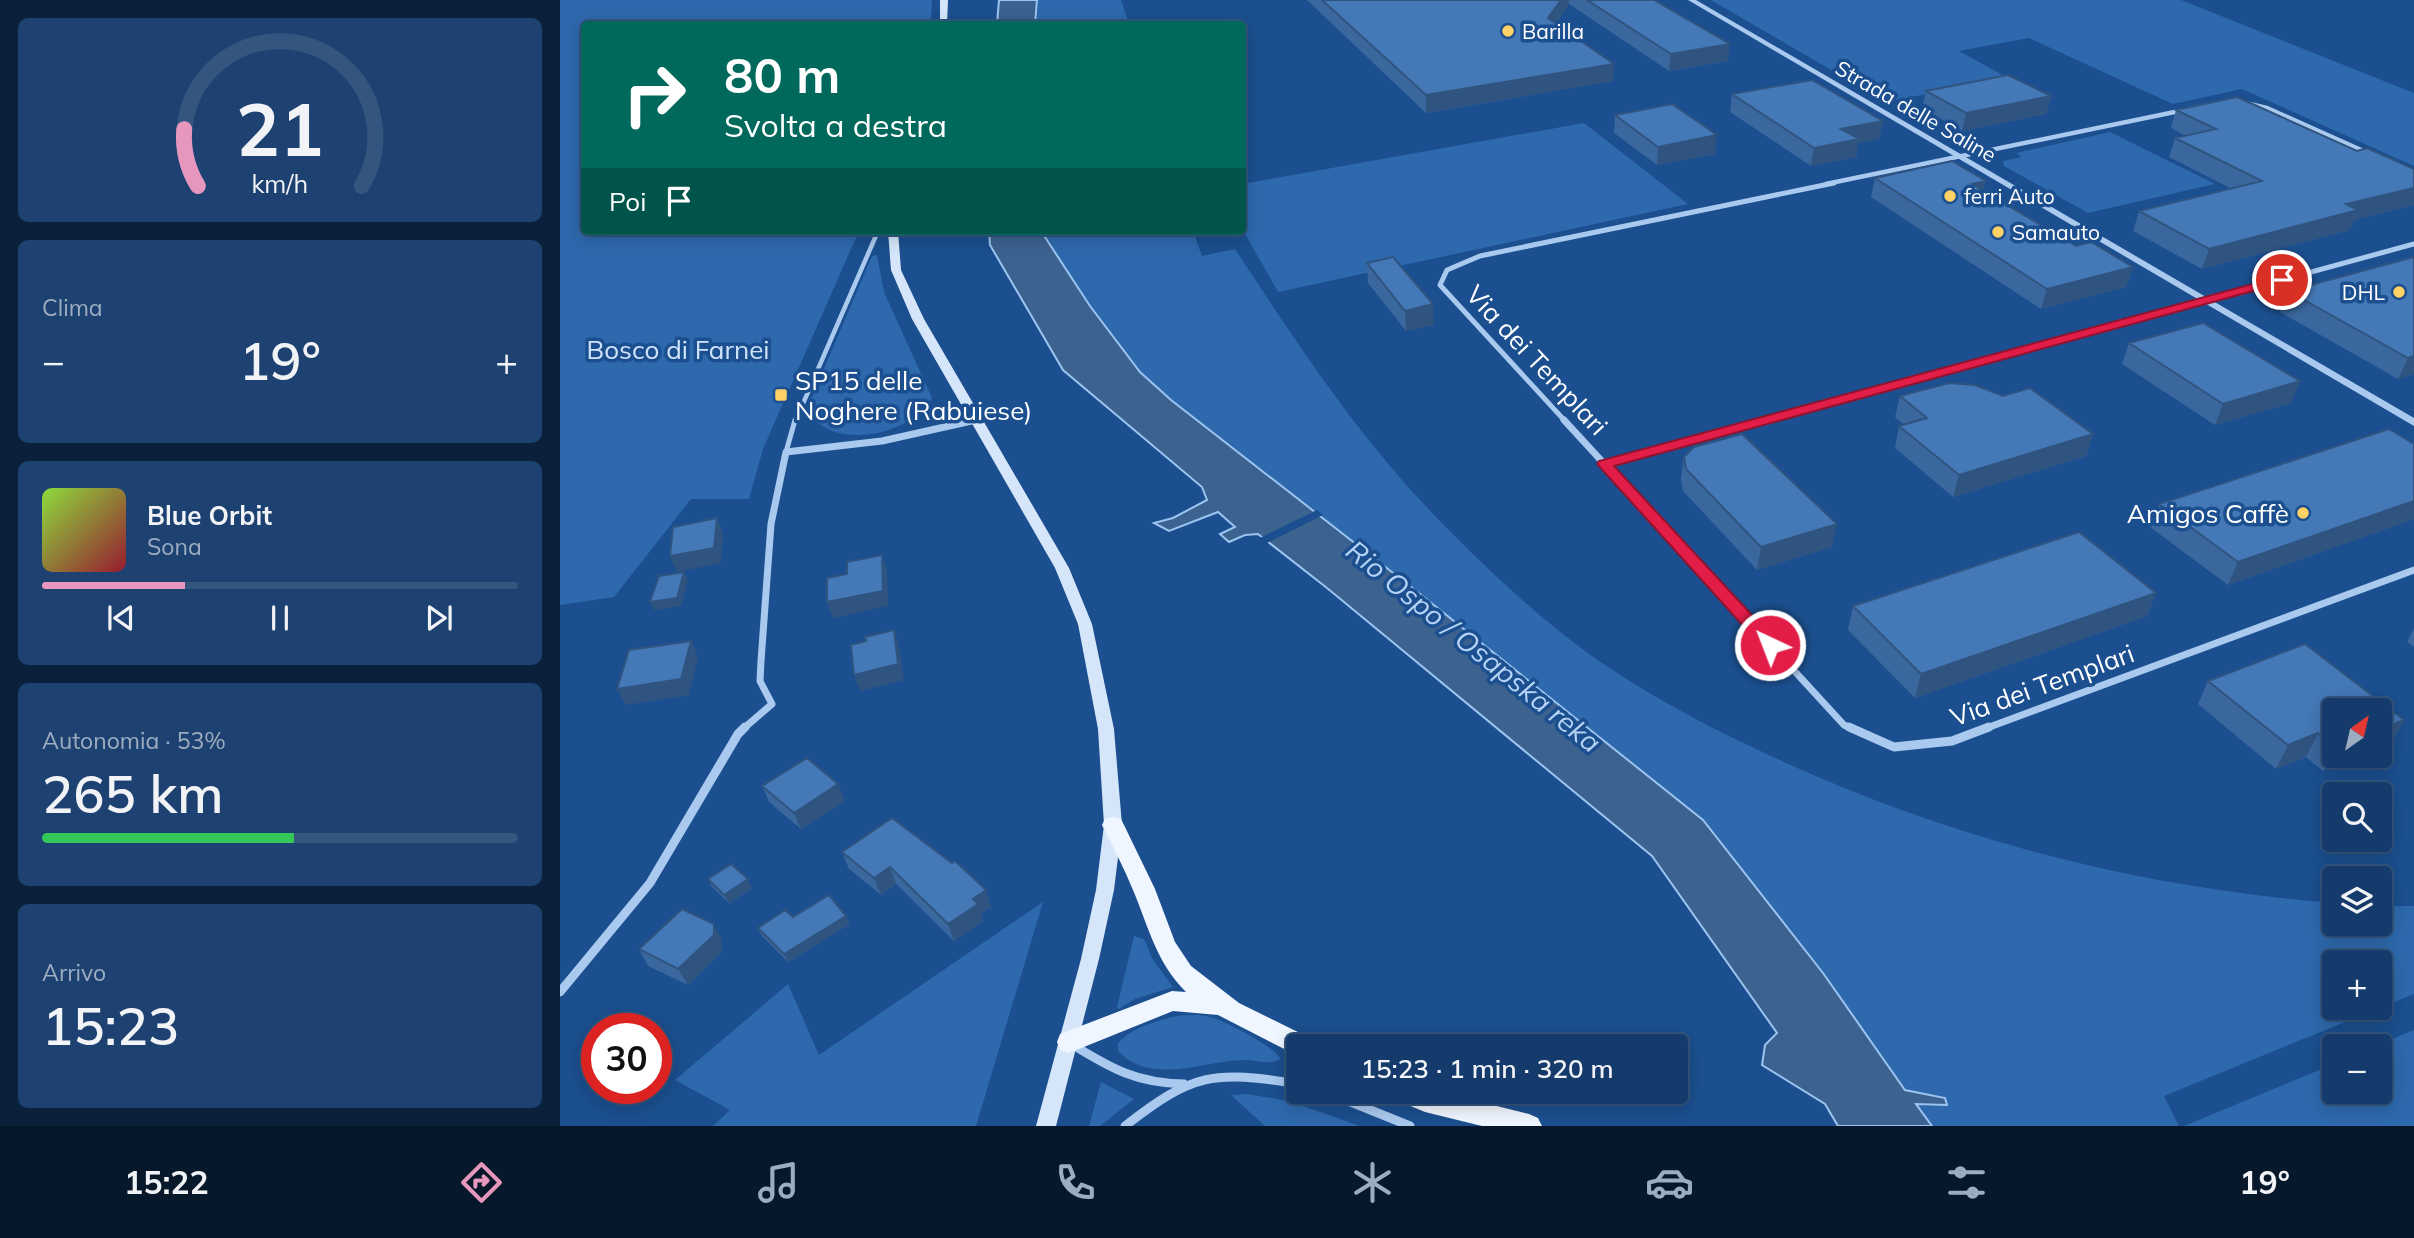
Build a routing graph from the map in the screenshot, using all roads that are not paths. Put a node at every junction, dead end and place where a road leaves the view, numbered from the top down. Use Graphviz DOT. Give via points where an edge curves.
graph roads {
  1 [pos="944,0"];
  2 [pos="1690,0"];
  3 [pos="944,21"];
  4 [pos="2230,102"];
  5 [pos="2243,102"];
  6 [pos="1957,156"];
  7 [pos="2377,157"];
  8 [pos="876,235"];
  9 [pos="893,235"];
  10 [pos="2414,244"];
  11 [pos="2205,301"];
  12 [pos="976,420"];
  13 [pos="2414,423"];
  14 [pos="786,452"];
  15 [pos="1604,464"];
  16 [pos="2414,570"];
  17 [pos="1113,825"];
  18 [pos="560,992"];
  19 [pos="1227,1007"];
  20 [pos="1286,1038"];
  21 [pos="1069,1042"];
  22 [pos="1286,1082"];
  23 [pos="1186,1084"];
  24 [pos="1356,1104"];
  25 [pos="1441,1104"];
  26 [pos="1046,1126"];
  27 [pos="1125,1126"];
  28 [pos="1410,1126"];
  29 [pos="1529,1126"];
  1 -- 3 [label="main road"];
  2 -- 6 [label="street, Strada delle Saline"];
  4 -- 6 [label="street"];
  5 -- 7 [label="street" via="2267,108"];
  6 -- 11 [label="street, Strada delle Saline"];
  6 -- 15 [label="street, Via dei Templari" via="1480,256 1447,270 1440,285"];
  8 -- 14 [label="lane" via="798,411"];
  9 -- 12 [label="main road" via="895,270"];
  10 -- 11 [label="street"];
  11 -- 13 [label="street, Strada delle Saline"];
  11 -- 15 [label="street"];
  12 -- 14 [label="street" via="845,449"];
  12 -- 17 [label="main road" via="1062,568 1085,624 1106,729"];
  14 -- 18 [label="street" via="771,524 761,661 760,681 772,704 738,734 650,883"];
  15 -- 16 [label="street, Via dei Templari" via="1844,725 1894,747 1952,741"];
  17 -- 19 [label="main road" via="1173,962"];
  17 -- 21 [label="main road" via="1105,890"];
  19 -- 20 [label="main road"];
  19 -- 21 [label="main road" via="1172,1001"];
  21 -- 23 [label="street" via="1122,1075 1153,1084"];
  21 -- 26 [label="main road"];
  22 -- 23 [label="street" via="1216,1078"];
  23 -- 27 [label="street"];
  24 -- 28 [label="street"];
  25 -- 29 [label="main road"];
}
